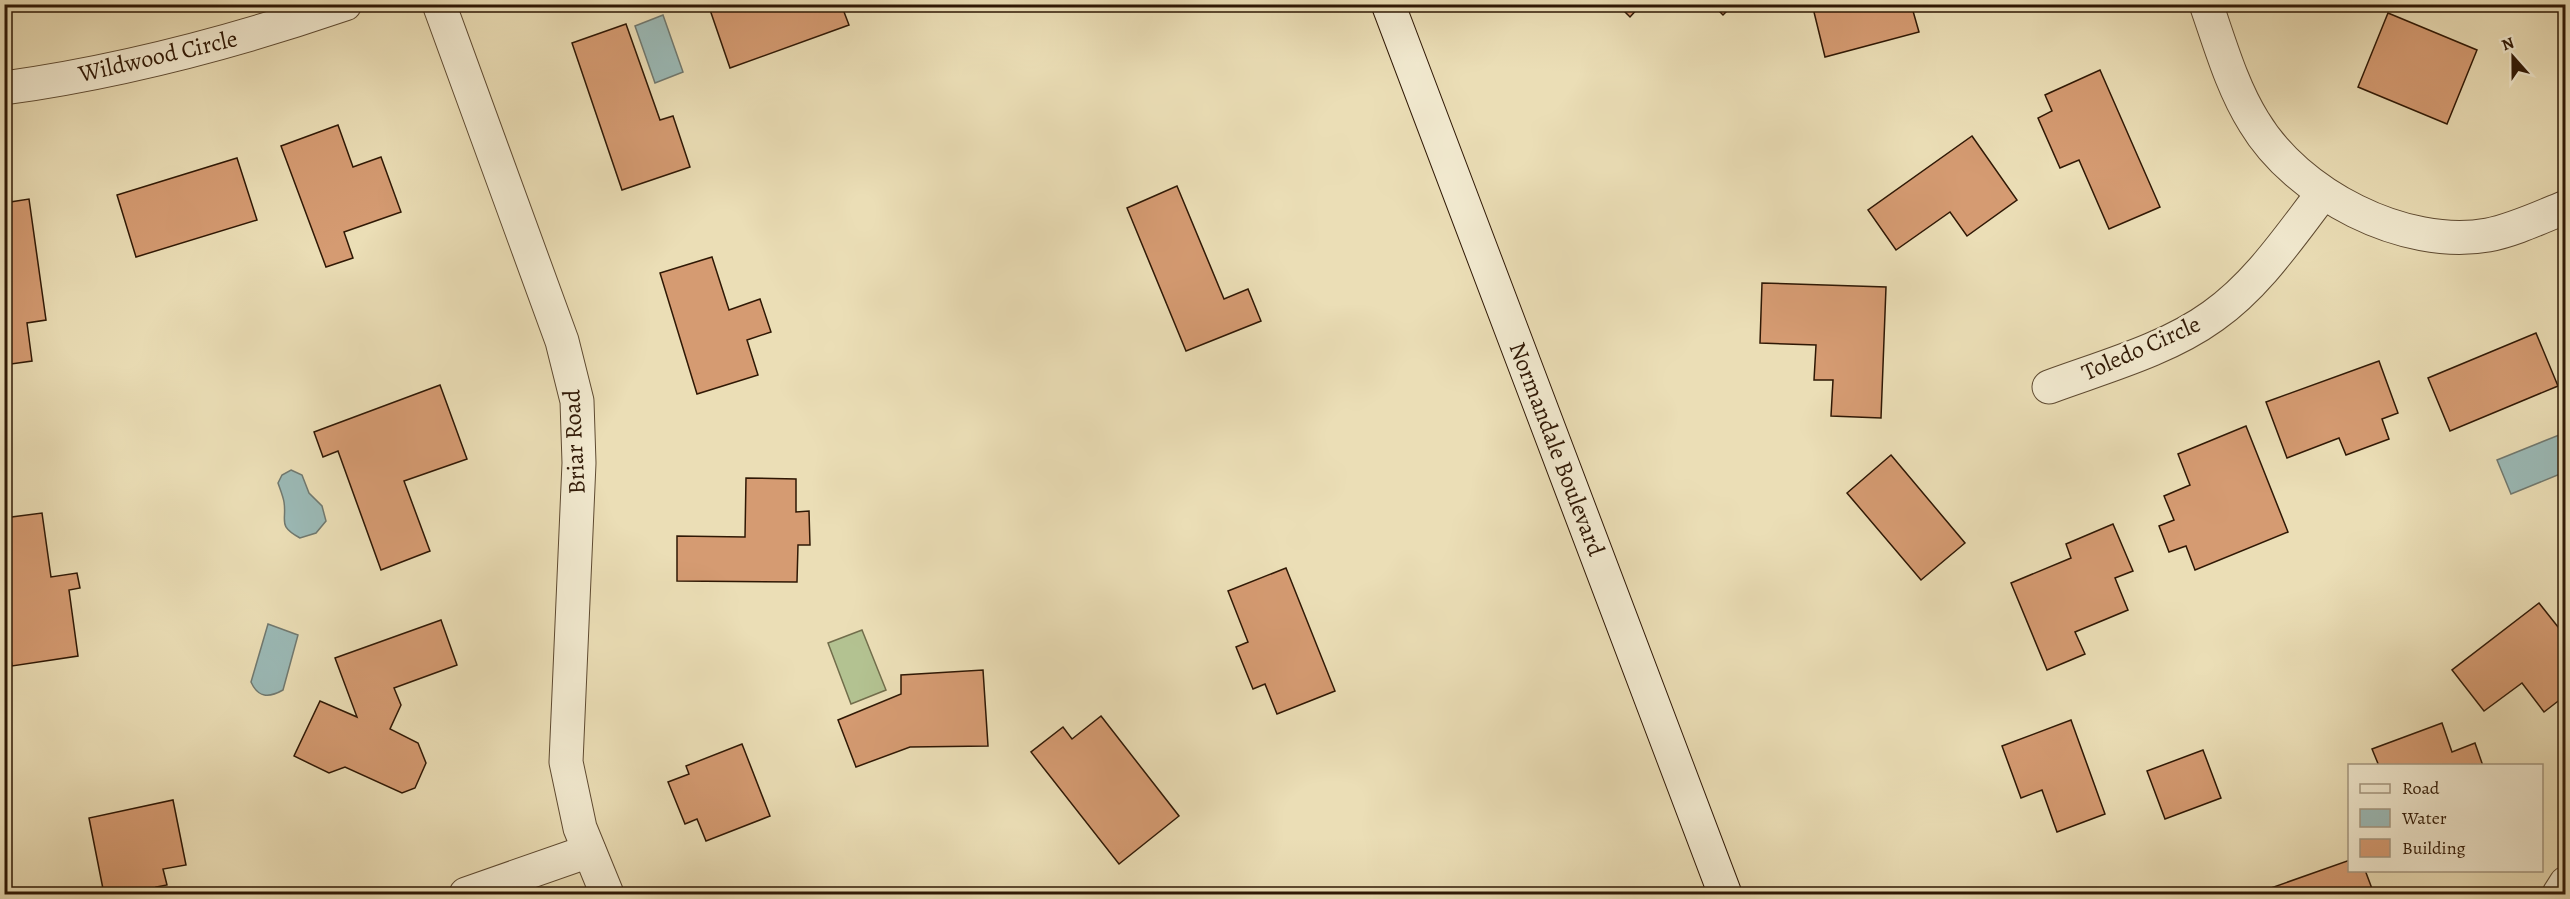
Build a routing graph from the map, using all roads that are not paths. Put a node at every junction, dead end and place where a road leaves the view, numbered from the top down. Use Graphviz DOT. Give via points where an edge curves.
graph roads {
  1 [pos="345,4"];
  2 [pos="439,4"];
  3 [pos="1388,4"];
  4 [pos="2206,4"];
  5 [pos="4,88"];
  6 [pos="2322,194"];
  7 [pos="2565,207"];
  8 [pos="2049,387"];
  9 [pos="589,851"];
  10 [pos="2565,883"];
  11 [pos="466,894"];
  12 [pos="607,894"];
  13 [pos="1725,894"];
  14 [pos="2559,894"];
  1 -- 5 [label="street, Wildwood Circle" via="127,67"];
  2 -- 9 [label="street, Briar Road" via="562,341 577,401 579,463 566,762"];
  3 -- 13 [label="street, Normandale Boulevard"];
  4 -- 6 [label="street" via="2254,123 2284,161"];
  6 -- 7 [label="street" via="2374,220 2432,236 2488,235"];
  6 -- 8 [label="street, Toledo Circle" via="2252,283 2212,317 2166,342"];
  9 -- 11 [label="street"];
  9 -- 12 [label="street, Briar Road"];
  10 -- 14 [label="street"];
}
